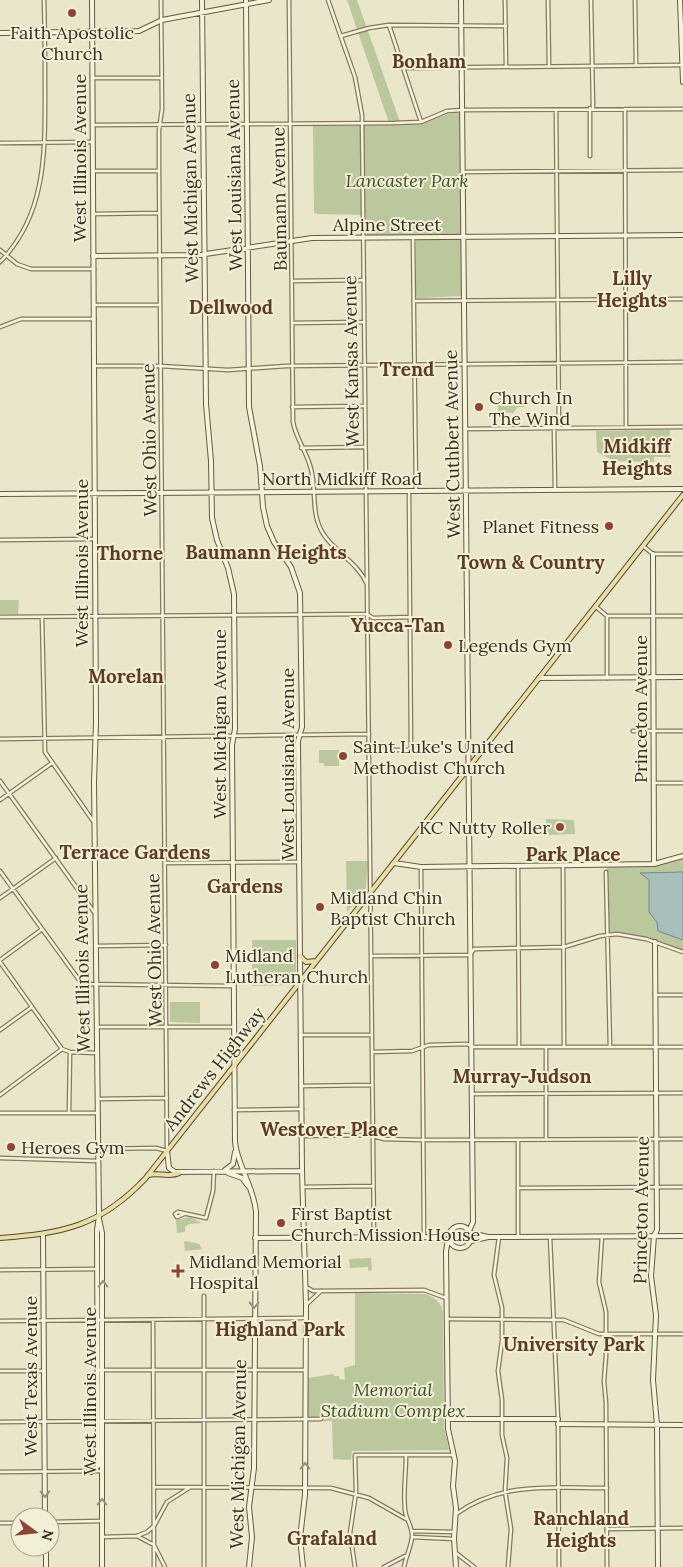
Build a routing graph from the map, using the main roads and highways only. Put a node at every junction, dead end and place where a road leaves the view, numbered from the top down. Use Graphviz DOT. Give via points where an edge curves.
graph roads {
  1 [pos="683,495"];
  2 [pos="300,956"];
  3 [pos="316,961"];
  4 [pos="179,1173"];
  5 [pos="148,1175"];
  6 [pos="0,1238"];
  1 -- 3 [label="main road, Andrews Highway"];
  2 -- 3 [label="main road" via="306,962"];
  3 -- 5 [label="main road, Andrews Highway"];
  4 -- 5 [label="main road" via="173,1176"];
  5 -- 6 [label="main road, Andrews Highway" via="124,1199 99,1216 74,1227"];
}
